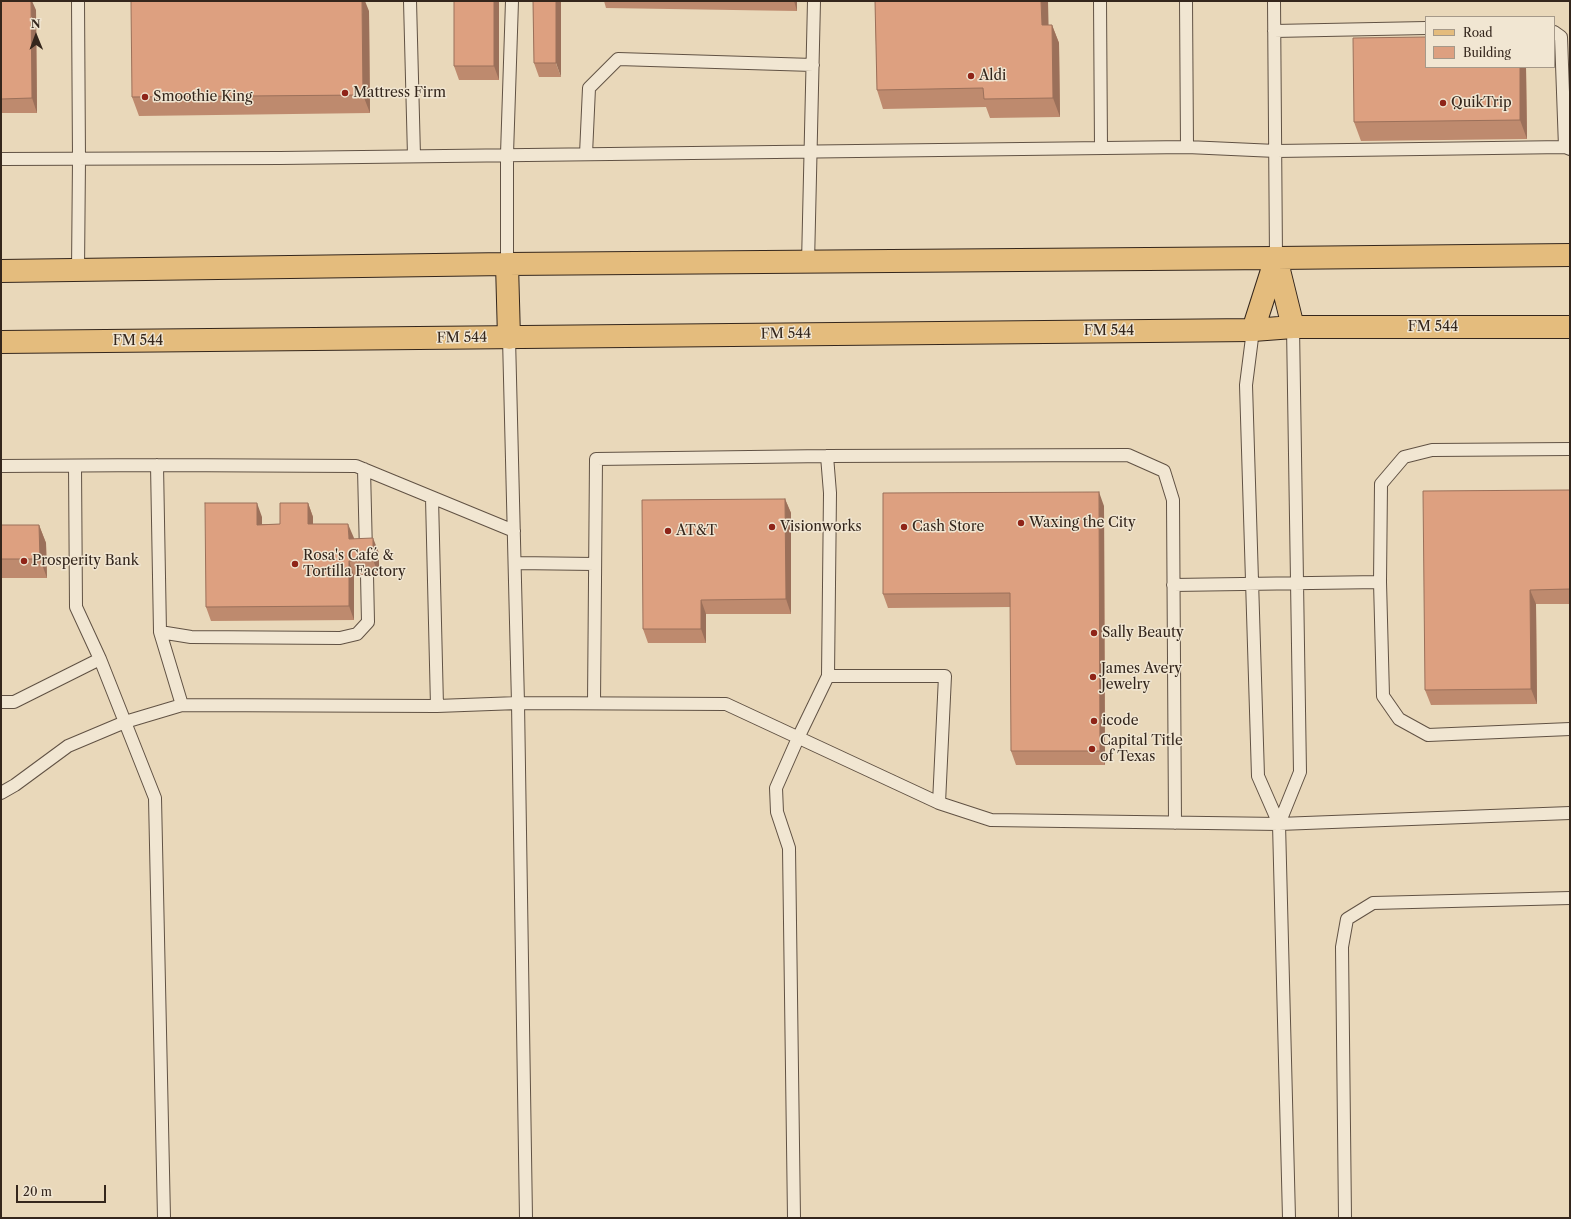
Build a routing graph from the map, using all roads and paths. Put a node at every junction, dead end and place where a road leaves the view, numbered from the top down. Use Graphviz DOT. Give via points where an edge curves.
graph roads {
  1 [pos="78,1"];
  2 [pos="410,1"];
  3 [pos="512,1"];
  4 [pos="814,1"];
  5 [pos="1100,1"];
  6 [pos="1186,1"];
  7 [pos="1274,1"];
  8 [pos="1425,28"];
  9 [pos="1274,31"];
  10 [pos="1555,33"];
  11 [pos="813,65"];
  12 [pos="1187,147"];
  13 [pos="1101,148"];
  14 [pos="1567,148"];
  15 [pos="812,151"];
  16 [pos="1276,151"];
  17 [pos="507,154"];
  18 [pos="586,154"];
  19 [pos="414,156"];
  20 [pos="1,159"];
  21 [pos="79,159"];
  22 [pos="1570,255"];
  23 [pos="1276,258"];
  24 [pos="808,263"];
  25 [pos="507,264"];
  26 [pos="78,270"];
  27 [pos="1,271"];
  28 [pos="1293,327"];
  29 [pos="1570,327"];
  30 [pos="1253,330"];
  31 [pos="509,338"];
  32 [pos="1,342"];
  33 [pos="1570,449"];
  34 [pos="827,456"];
  35 [pos="157,465"];
  36 [pos="1,466"];
  37 [pos="75,466"];
  38 [pos="364,469"];
  39 [pos="432,498"];
  40 [pos="514,531"];
  41 [pos="366,553"];
  42 [pos="515,563"];
  43 [pos="595,564"];
  44 [pos="367,575"];
  45 [pos="1380,582"];
  46 [pos="1252,584"];
  47 [pos="1297,584"];
  48 [pos="1174,585"];
  49 [pos="160,632"];
  50 [pos="100,659"];
  51 [pos="828,676"];
  52 [pos="1,702"];
  53 [pos="518,703"];
  54 [pos="594,703"];
  55 [pos="182,705"];
  56 [pos="437,706"];
  57 [pos="125,722"];
  58 [pos="1570,729"];
  59 [pos="798,738"];
  60 [pos="1,793"];
  61 [pos="939,803"];
  62 [pos="1570,813"];
  63 [pos="1175,823"];
  64 [pos="1279,824"];
  65 [pos="1570,898"];
  66 [pos="164,1218"];
  67 [pos="526,1218"];
  68 [pos="794,1218"];
  69 [pos="1289,1218"];
  70 [pos="1345,1218"];
  1 -- 21 [label="lane"];
  2 -- 19 [label="lane"];
  3 -- 17 [label="lane"];
  4 -- 11 [label="lane"];
  5 -- 13 [label="lane"];
  6 -- 12 [label="lane"];
  7 -- 9 [label="lane"];
  8 -- 9 [label="lane"];
  9 -- 16 [label="lane"];
  10 -- 14 [label="lane" via="1562,37"];
  11 -- 15 [label="lane"];
  11 -- 18 [label="lane" via="618,59 589,88"];
  12 -- 13 [label="lane"];
  12 -- 16 [label="lane"];
  13 -- 15 [label="lane"];
  14 -- 16 [label="lane"];
  15 -- 18 [label="lane"];
  15 -- 24 [label="lane"];
  16 -- 23 [label="lane"];
  17 -- 18 [label="lane"];
  17 -- 19 [label="lane"];
  17 -- 25 [label="lane"];
  19 -- 21 [label="lane"];
  20 -- 21 [label="lane"];
  21 -- 26 [label="lane"];
  22 -- 23 [label="main road"];
  23 -- 24 [label="main road"];
  23 -- 28 [label="main road"];
  23 -- 30 [label="main road"];
  24 -- 25 [label="main road"];
  25 -- 26 [label="main road"];
  25 -- 31 [label="main road"];
  26 -- 27 [label="main road"];
  28 -- 29 [label="main road, FM 544 / FM 544"];
  28 -- 30 [label="main road, FM 544 / FM 544"];
  28 -- 47 [label="lane"];
  30 -- 31 [label="main road, FM 544 / FM 544"];
  30 -- 46 [label="lane" via="1246,385"];
  31 -- 32 [label="main road, FM 544 / FM 544"];
  31 -- 40 [label="lane"];
  33 -- 45 [label="lane" via="1432,450 1404,457 1381,484"];
  34 -- 43 [label="lane" via="596,459"];
  34 -- 48 [label="lane" via="1128,455 1164,471 1173,500"];
  34 -- 51 [label="lane" via="830,493"];
  35 -- 37 [label="lane"];
  35 -- 38 [label="lane" via="356,466"];
  35 -- 49 [label="lane"];
  36 -- 37 [label="lane"];
  37 -- 50 [label="lane" via="76,607"];
  38 -- 39 [label="lane"];
  38 -- 41 [label="lane"];
  39 -- 40 [label="lane"];
  39 -- 56 [label="lane"];
  40 -- 42 [label="lane"];
  42 -- 43 [label="lane"];
  42 -- 53 [label="lane"];
  43 -- 54 [label="lane"];
  44 -- 49 [label="lane" via="368,622 356,634 340,638 191,637"];
  45 -- 47 [label="lane"];
  45 -- 58 [label="lane" via="1383,696 1399,719 1428,735"];
  46 -- 47 [label="lane"];
  46 -- 48 [label="lane"];
  46 -- 64 [label="lane" via="1258,776"];
  47 -- 64 [label="lane" via="1300,772"];
  48 -- 63 [label="lane"];
  49 -- 55 [label="lane"];
  50 -- 52 [label="lane" via="14,702"];
  50 -- 57 [label="lane"];
  51 -- 59 [label="lane"];
  51 -- 61 [label="lane" via="945,676"];
  53 -- 54 [label="lane"];
  53 -- 56 [label="lane"];
  53 -- 67 [label="lane"];
  54 -- 59 [label="lane" via="726,704"];
  55 -- 56 [label="lane"];
  55 -- 57 [label="lane"];
  57 -- 60 [label="lane" via="68,746"];
  57 -- 66 [label="lane" via="155,798"];
  59 -- 61 [label="lane"];
  59 -- 68 [label="lane" via="776,788 777,812 789,848"];
  61 -- 63 [label="lane" via="990,820"];
  62 -- 64 [label="lane"];
  63 -- 64 [label="lane"];
  64 -- 69 [label="lane"];
  65 -- 70 [label="lane" via="1373,903 1347,919 1342,947"];
}
